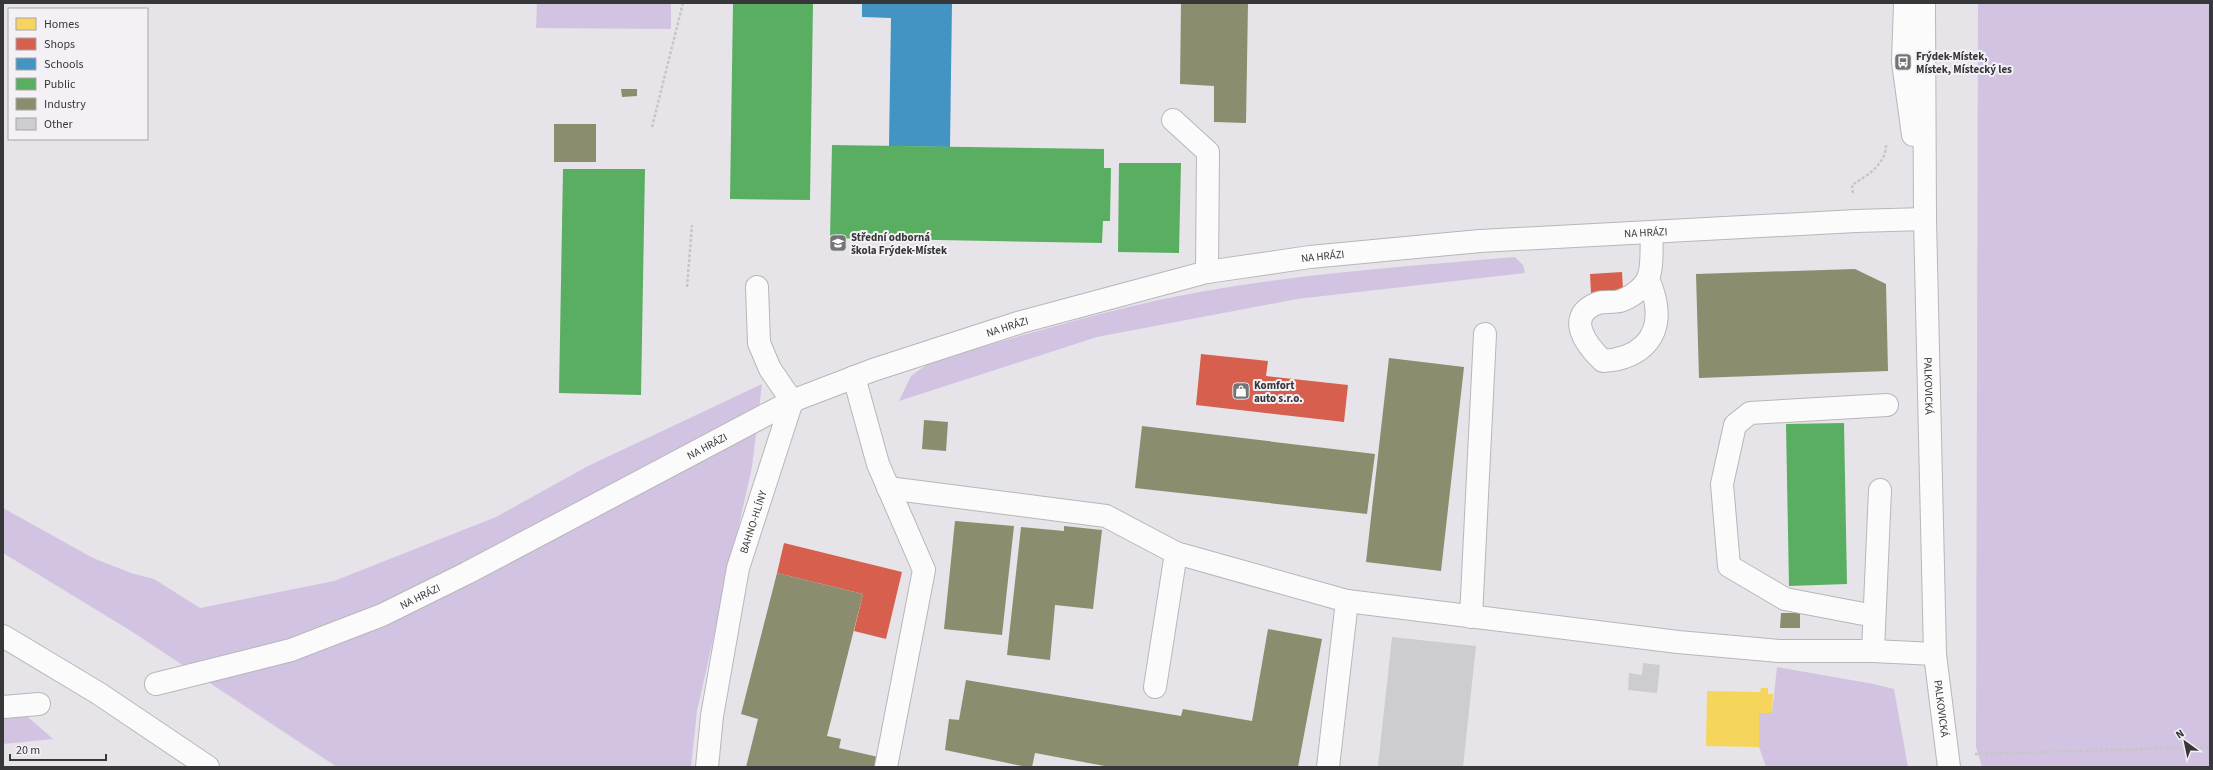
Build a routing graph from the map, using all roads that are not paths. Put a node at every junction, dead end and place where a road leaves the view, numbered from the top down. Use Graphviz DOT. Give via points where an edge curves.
graph roads {
  1 [pos="1905,3"];
  2 [pos="1924,3"];
  3 [pos="1173,120"];
  4 [pos="1925,219"];
  5 [pos="1652,232"];
  6 [pos="1207,272"];
  7 [pos="1648,278"];
  8 [pos="757,287"];
  9 [pos="1485,334"];
  10 [pos="854,377"];
  11 [pos="792,401"];
  12 [pos="1887,405"];
  13 [pos="888,488"];
  14 [pos="1880,490"];
  15 [pos="1176,553"];
  16 [pos="1347,601"];
  17 [pos="1874,616"];
  18 [pos="1471,617"];
  19 [pos="3,636"];
  20 [pos="1873,651"];
  21 [pos="1934,654"];
  22 [pos="156,684"];
  23 [pos="1155,687"];
  24 [pos="39,704"];
  25 [pos="3,707"];
  26 [pos="1948,761"];
  27 [pos="208,767"];
  28 [pos="707,767"];
  29 [pos="886,767"];
  30 [pos="1328,767"];
  1 -- 4 [label="street" via="1903,62"];
  2 -- 4 [label="street, PALKOVICKÁ"];
  3 -- 6 [label="street" via="1208,152"];
  4 -- 5 [label="street, NA HRÁZI"];
  4 -- 21 [label="street, PALKOVICKÁ"];
  5 -- 6 [label="street, NA HRÁZI" via="1480,241 1310,258"];
  5 -- 7 [label="street"];
  6 -- 10 [label="street, NA HRÁZI" via="1021,322"];
  8 -- 11 [label="street" via="759,342 770,369"];
  9 -- 18 [label="street"];
  10 -- 11 [label="street, NA HRÁZI"];
  10 -- 13 [label="street" via="878,464"];
  11 -- 22 [label="street, NA HRÁZI" via="467,573 382,615 291,650"];
  11 -- 28 [label="street, BAHNO-HLÍNY" via="738,568 712,716"];
  12 -- 17 [label="street" via="1750,413 1735,424 1722,484 1729,566 1785,599"];
  13 -- 15 [label="street" via="1106,516"];
  13 -- 29 [label="street" via="924,570"];
  14 -- 17 [label="street"];
  15 -- 16 [label="street"];
  15 -- 23 [label="street"];
  16 -- 18 [label="street"];
  16 -- 30 [label="street"];
  17 -- 20 [label="street"];
  18 -- 20 [label="street" via="1678,642 1779,651"];
  19 -- 27 [label="street" via="98,693"];
  20 -- 21 [label="street"];
  21 -- 26 [label="street, PALKOVICKÁ"];
  24 -- 25 [label="street"];
}
